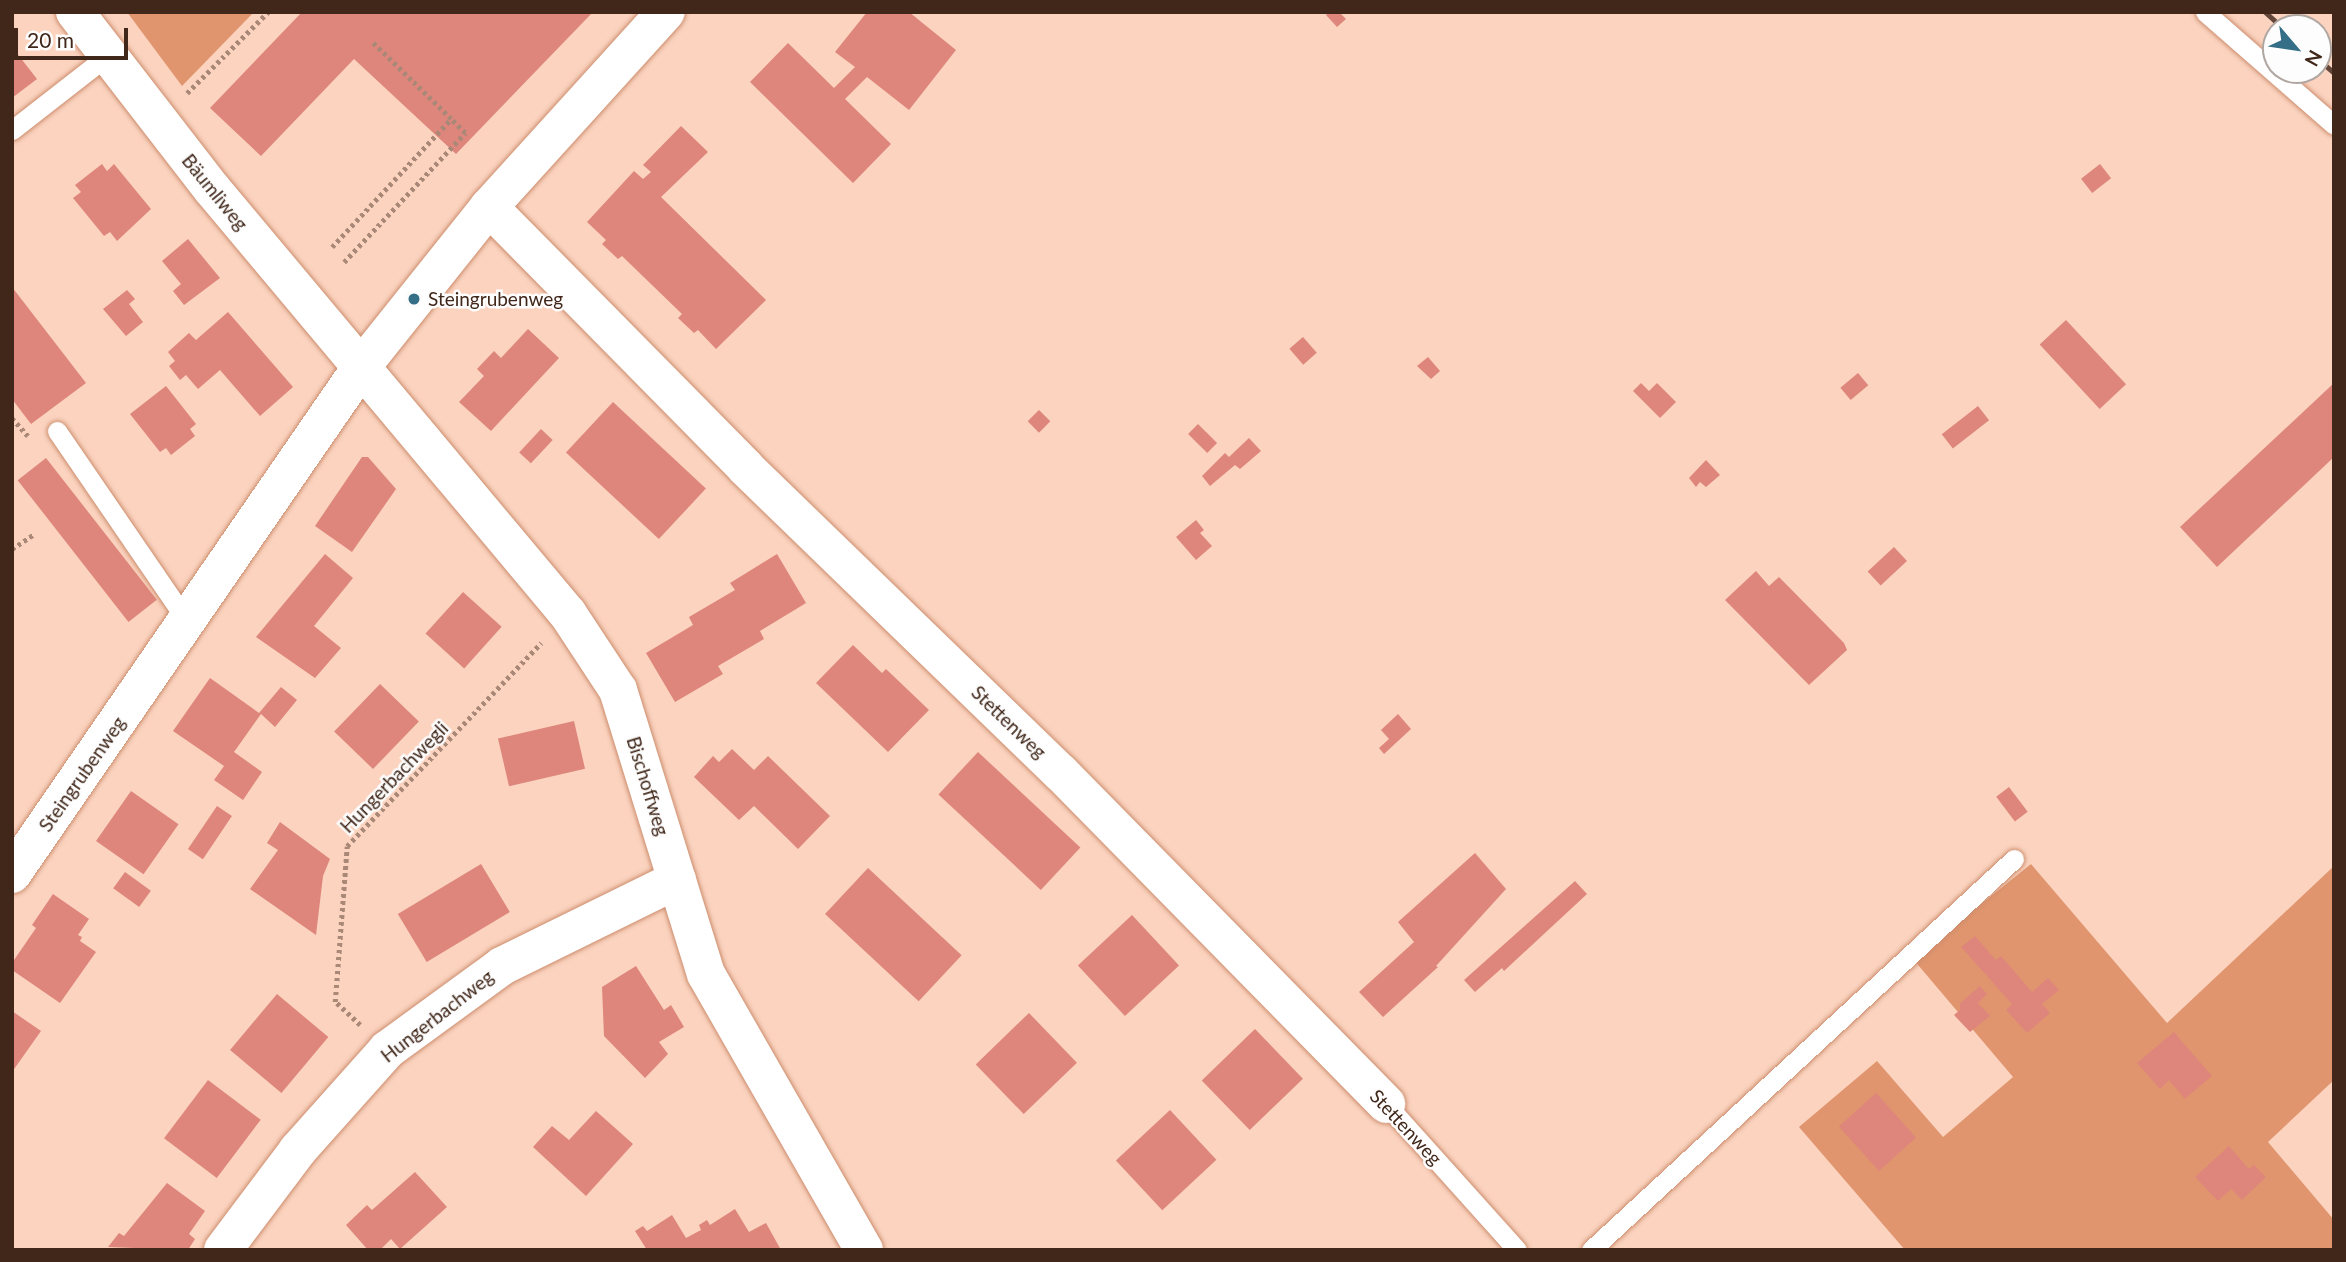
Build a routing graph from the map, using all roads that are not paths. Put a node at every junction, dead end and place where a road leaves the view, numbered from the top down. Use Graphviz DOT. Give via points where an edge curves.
graph roads {
  1 [pos="75,12"];
  2 [pos="666,12"];
  3 [pos="2205,12"];
  4 [pos="108,55"];
  5 [pos="2334,125"];
  6 [pos="12,130"];
  7 [pos="488,207"];
  8 [pos="362,366"];
  9 [pos="57,431"];
  10 [pos="188,622"];
  11 [pos="2014,859"];
  12 [pos="12,874"];
  13 [pos="677,880"];
  14 [pos="1386,1104"];
  15 [pos="223,1250"];
  16 [pos="864,1250"];
  17 [pos="1517,1250"];
  18 [pos="1591,1250"];
  1 -- 4 [label="street, Bäumliweg"];
  2 -- 7 [label="street, Steingrubenweg"];
  3 -- 5 [label="lane"];
  4 -- 6 [label="lane"];
  4 -- 8 [label="street, Bäumliweg" via="216,194"];
  7 -- 8 [label="street, Steingrubenweg"];
  7 -- 14 [label="street, Stettenweg" via="746,468 1061,773"];
  8 -- 10 [label="street, Steingrubenweg"];
  8 -- 13 [label="street, Bischoffweg" via="568,614 618,690"];
  9 -- 10 [label="lane"];
  10 -- 12 [label="street, Steingrubenweg"];
  11 -- 18 [label="lane"];
  13 -- 15 [label="street, Hungerbachweg" via="502,966 387,1050 298,1150"];
  13 -- 16 [label="street, Bischoffweg" via="706,974"];
  14 -- 17 [label="lane, Stettenweg"];
}
